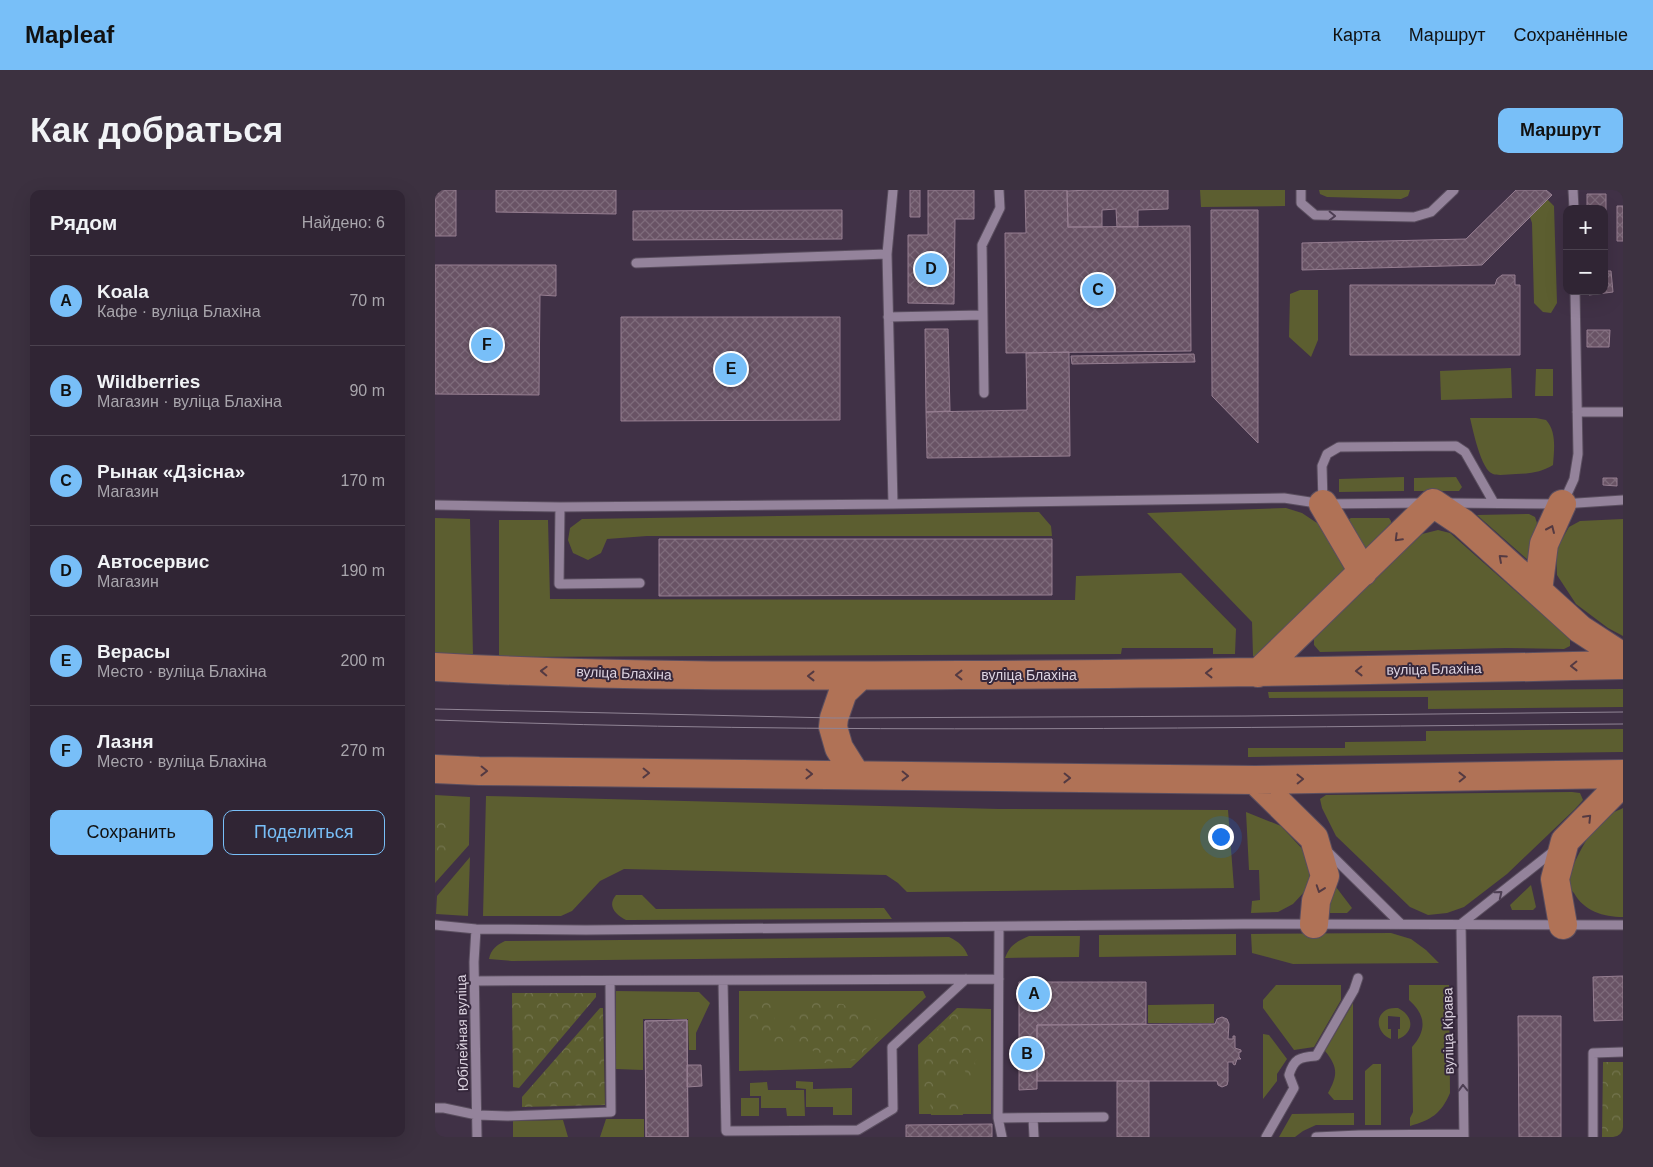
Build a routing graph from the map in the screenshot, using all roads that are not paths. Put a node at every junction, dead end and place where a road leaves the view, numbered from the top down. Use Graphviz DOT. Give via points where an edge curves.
graph roads {
  1 [pos="893,190"];
  2 [pos="999,190"];
  3 [pos="1301,190"];
  4 [pos="1454,190"];
  5 [pos="1573,190"];
  6 [pos="1574,205"];
  7 [pos="887,254"];
  8 [pos="636,263"];
  9 [pos="1575,295"];
  10 [pos="983,315"];
  11 [pos="888,317"];
  12 [pos="984,393"];
  13 [pos="1577,412"];
  14 [pos="1623,412"];
  15 [pos="1623,500"];
  16 [pos="1433,503"];
  17 [pos="1494,503"];
  18 [pos="893,504"];
  19 [pos="1323,504"];
  20 [pos="1562,504"];
  21 [pos="435,505"];
  22 [pos="559,507"];
  23 [pos="1363,572"];
  24 [pos="640,583"];
  25 [pos="1538,590"];
  26 [pos="1623,657"];
  27 [pos="1623,665"];
  28 [pos="435,667"];
  29 [pos="1258,673"];
  30 [pos="860,676"];
  31 [pos="435,769"];
  32 [pos="1623,774"];
  33 [pos="856,775"];
  34 [pos="1255,780"];
  35 [pos="1623,782"];
  36 [pos="1315,838"];
  37 [pos="1565,841"];
  38 [pos="1314,924"];
  39 [pos="1401,924"];
  40 [pos="1461,924"];
  41 [pos="1563,925"];
  42 [pos="1623,925"];
  43 [pos="435,926"];
  44 [pos="999,927"];
  45 [pos="476,929"];
  46 [pos="1358,978"];
  47 [pos="966,979"];
  48 [pos="999,979"];
  49 [pos="475,981"];
  50 [pos="610,981"];
  51 [pos="723,981"];
  52 [pos="1623,1052"];
  53 [pos="435,1108"];
  54 [pos="477,1115"];
  55 [pos="998,1118"];
  56 [pos="1033,1118"];
  57 [pos="1104,1118"];
  58 [pos="1464,1135"];
  59 [pos="477,1137"];
  60 [pos="1002,1137"];
  61 [pos="1033,1137"];
  62 [pos="1266,1137"];
  63 [pos="1315,1137"];
  64 [pos="1593,1137"];
  1 -- 7 [label="street"];
  2 -- 10 [label="street" via="1000,208 982,245"];
  3 -- 4 [label="street, one-way" via="1301,203 1315,215 1414,217 1431,212"];
  5 -- 6 [label="street"];
  7 -- 8 [label="street"];
  7 -- 11 [label="street"];
  9 -- 13 [label="street"];
  10 -- 11 [label="street"];
  10 -- 12 [label="street"];
  11 -- 18 [label="street"];
  13 -- 14 [label="street"];
  13 -- 20 [label="street" via="1578,454 1574,479"];
  15 -- 20 [label="street"];
  16 -- 17 [label="street"];
  16 -- 19 [label="street"];
  16 -- 23 [label="main road, one-way"];
  25 -- 16 [label="main road, one-way" via="1463,523"];
  17 -- 19 [label="street" via="1465,452 1456,446 1339,447 1327,454 1322,466"];
  17 -- 20 [label="street"];
  18 -- 19 [label="street" via="1284,498"];
  18 -- 22 [label="street"];
  19 -- 23 [label="main road"];
  25 -- 20 [label="main road, one-way" via="1544,544"];
  21 -- 22 [label="street"];
  22 -- 24 [label="street" via="559,584"];
  23 -- 29 [label="main road"];
  25 -- 26 [label="main road" via="1580,629"];
  27 -- 29 [label="main road, вуліца Блахіна, one-way"];
  30 -- 28 [label="main road, вуліца Блахіна, one-way" via="747,677"];
  29 -- 30 [label="main road, вуліца Блахіна, one-way"];
  30 -- 33 [label="main road" via="843,692 833,718 839,748"];
  31 -- 33 [label="main road, one-way"];
  34 -- 32 [label="main road, one-way"];
  33 -- 34 [label="main road, one-way"];
  34 -- 36 [label="main road"];
  37 -- 35 [label="main road, one-way"];
  36 -- 38 [label="main road, one-way" via="1325,876 1315,902"];
  36 -- 39 [label="street"];
  40 -- 37 [label="street, one-way"];
  37 -- 41 [label="main road" via="1555,879"];
  38 -- 39 [label="street"];
  38 -- 44 [label="street"];
  39 -- 40 [label="street"];
  40 -- 41 [label="street"];
  58 -- 40 [label="street, вуліца Кірава, one-way"];
  41 -- 42 [label="street"];
  43 -- 45 [label="street"];
  44 -- 45 [label="street"];
  44 -- 48 [label="street"];
  45 -- 49 [label="street, Юбілейная вуліца"];
  46 -- 62 [label="street" via="1316,1056 1303,1056 1293,1063 1289,1075 1294,1088"];
  47 -- 48 [label="street"];
  47 -- 51 [label="street"];
  47 -- 51 [label="street" via="892,1047 893,1109 858,1130 726,1131"];
  48 -- 55 [label="street"];
  49 -- 50 [label="street"];
  49 -- 54 [label="street, Юбілейная вуліца"];
  50 -- 51 [label="street"];
  50 -- 54 [label="street" via="611,1112"];
  52 -- 64 [label="street" via="1593,1053"];
  53 -- 54 [label="street"];
  54 -- 59 [label="street, Юбілейная вуліца"];
  55 -- 56 [label="street"];
  55 -- 60 [label="street"];
  56 -- 57 [label="street"];
  56 -- 61 [label="street"];
  58 -- 63 [label="street"];
}
